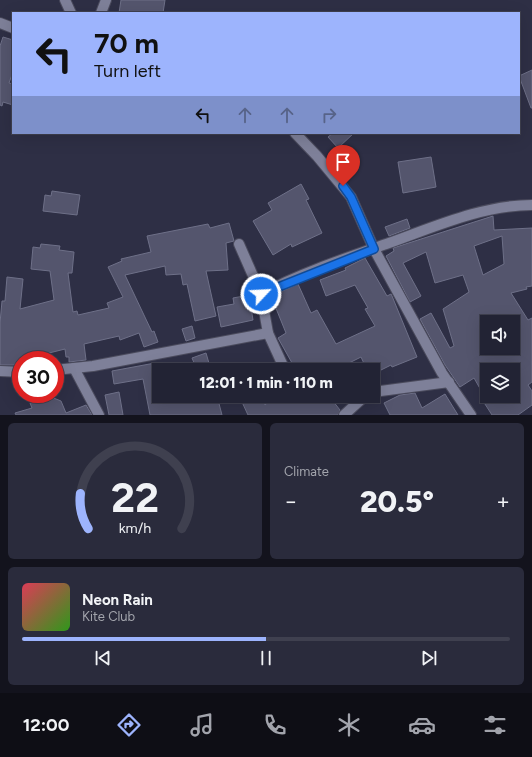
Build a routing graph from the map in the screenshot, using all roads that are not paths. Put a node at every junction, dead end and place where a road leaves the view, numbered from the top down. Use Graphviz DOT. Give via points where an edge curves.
graph roads {
  1 [pos="65,0"];
  2 [pos="106,0"];
  3 [pos="70,12"];
  4 [pos="101,12"];
  5 [pos="0,23"];
  6 [pos="12,28"];
  7 [pos="296,134"];
  8 [pos="532,205"];
  9 [pos="239,244"];
  10 [pos="374,249"];
  11 [pos="261,294"];
  12 [pos="268,333"];
  13 [pos="282,363"];
  14 [pos="74,368"];
  15 [pos="64,369"];
  16 [pos="0,371"];
  17 [pos="12,372"];
  18 [pos="449,382"];
  19 [pos="380,391"];
  20 [pos="357,403"];
  21 [pos="99,415"];
  22 [pos="344,415"];
  23 [pos="471,415"];
  1 -- 3 [label="street"];
  2 -- 4 [label="street"];
  5 -- 6 [label="street"];
  7 -- 10 [label="street" via="351,197"];
  8 -- 10 [label="street" via="497,208 469,215"];
  9 -- 11 [label="street"];
  10 -- 11 [label="street"];
  10 -- 18 [label="street"];
  11 -- 12 [label="street"];
  12 -- 13 [label="street"];
  12 -- 14 [label="street"];
  14 -- 15 [label="street"];
  14 -- 21 [label="street"];
  16 -- 17 [label="street"];
  18 -- 19 [label="street"];
  18 -- 23 [label="street"];
  20 -- 22 [label="street"];
}
